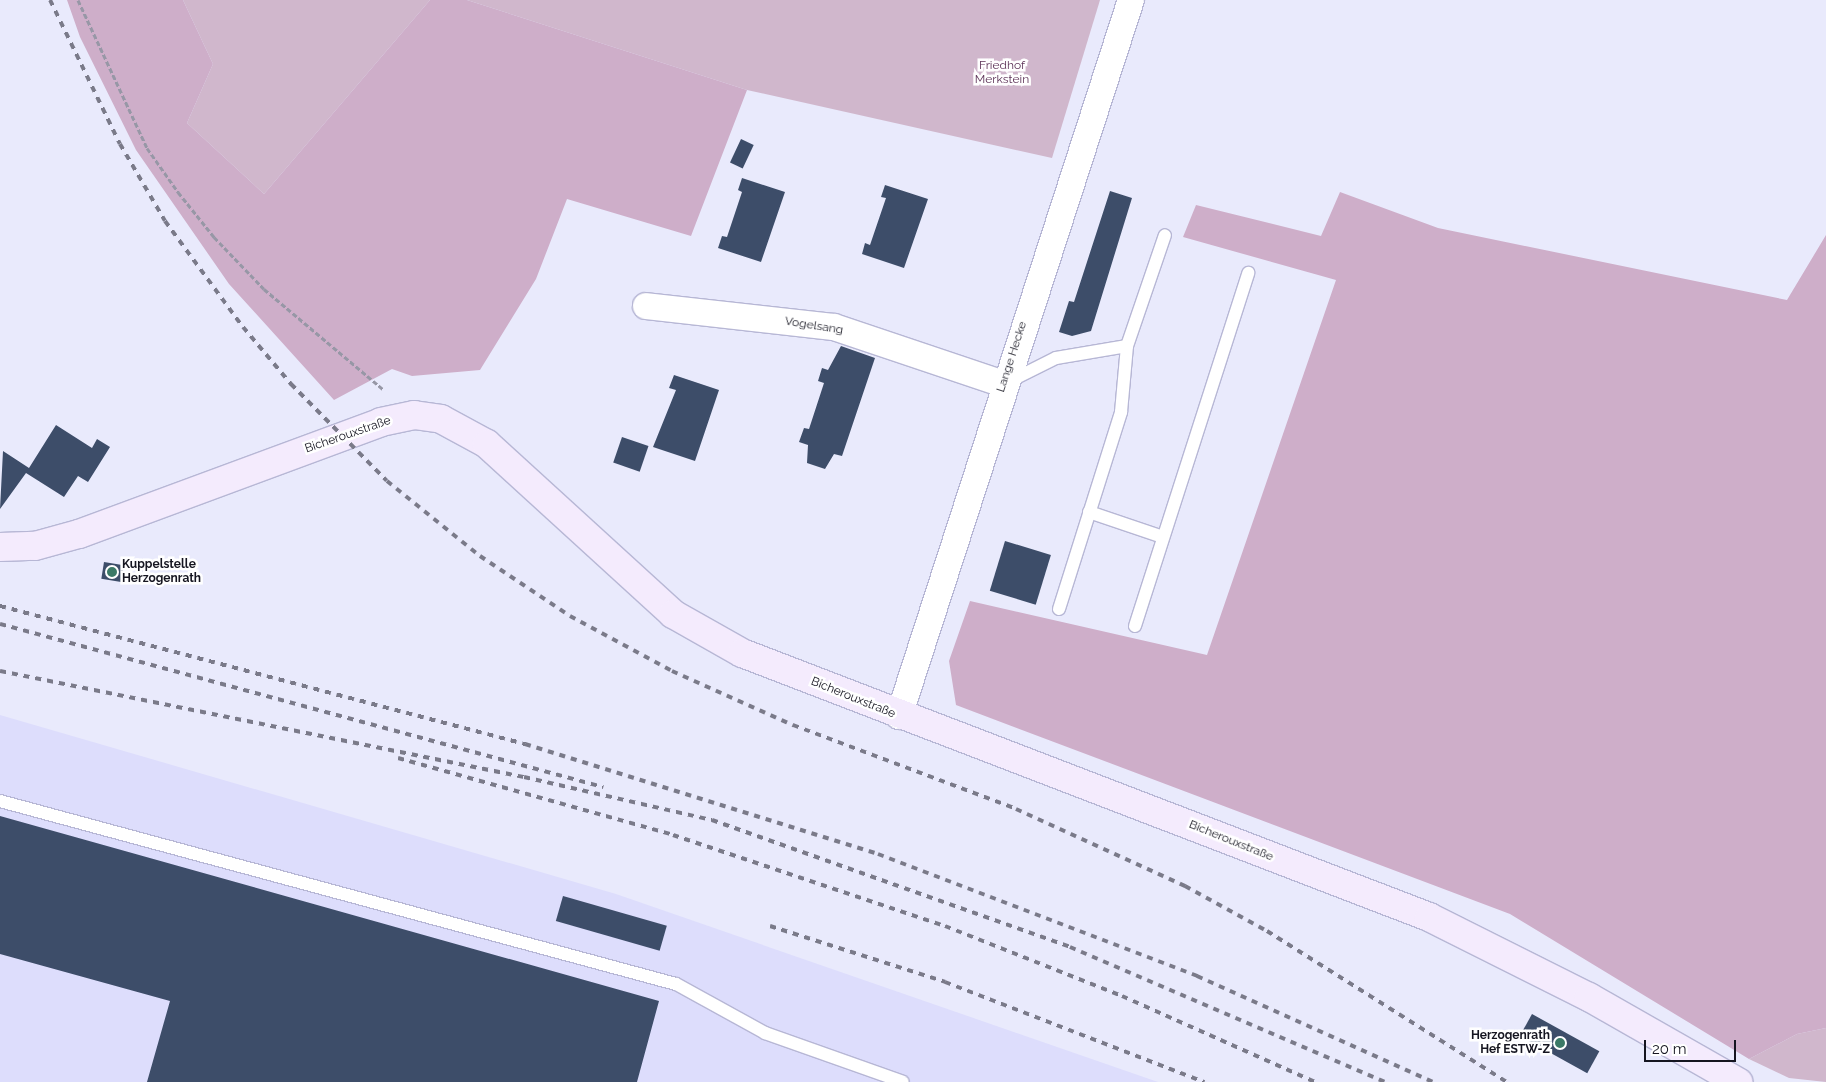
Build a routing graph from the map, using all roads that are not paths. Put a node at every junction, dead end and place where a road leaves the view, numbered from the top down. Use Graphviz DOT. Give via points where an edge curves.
graph roads {
  1 [pos="1131,0"];
  2 [pos="1165,235"];
  3 [pos="1248,273"];
  4 [pos="646,306"];
  5 [pos="1127,346"];
  6 [pos="1003,384"];
  7 [pos="1089,512"];
  8 [pos="1163,537"];
  9 [pos="0,547"];
  10 [pos="1059,609"];
  11 [pos="1136,626"];
  12 [pos="899,716"];
  13 [pos="0,801"];
  14 [pos="903,1082"];
  15 [pos="1738,1082"];
  1 -- 6 [label="street, Lange Hecke"];
  2 -- 5 [label="lane"];
  3 -- 8 [label="lane"];
  4 -- 6 [label="street, Vogelsang" via="834,327"];
  5 -- 6 [label="lane" via="1056,358"];
  5 -- 7 [label="lane" via="1120,412"];
  6 -- 12 [label="street, Lange Hecke"];
  7 -- 8 [label="lane"];
  7 -- 10 [label="lane"];
  8 -- 11 [label="lane"];
  9 -- 12 [label="street, Bicherouxstraße" via="35,546 79,534 381,422 414,415 441,419 487,444 673,614 742,654"];
  12 -- 15 [label="street, Bicherouxstraße" via="1438,920 1589,997"];
  13 -- 14 [label="lane" via="676,984 765,1033"];
}
